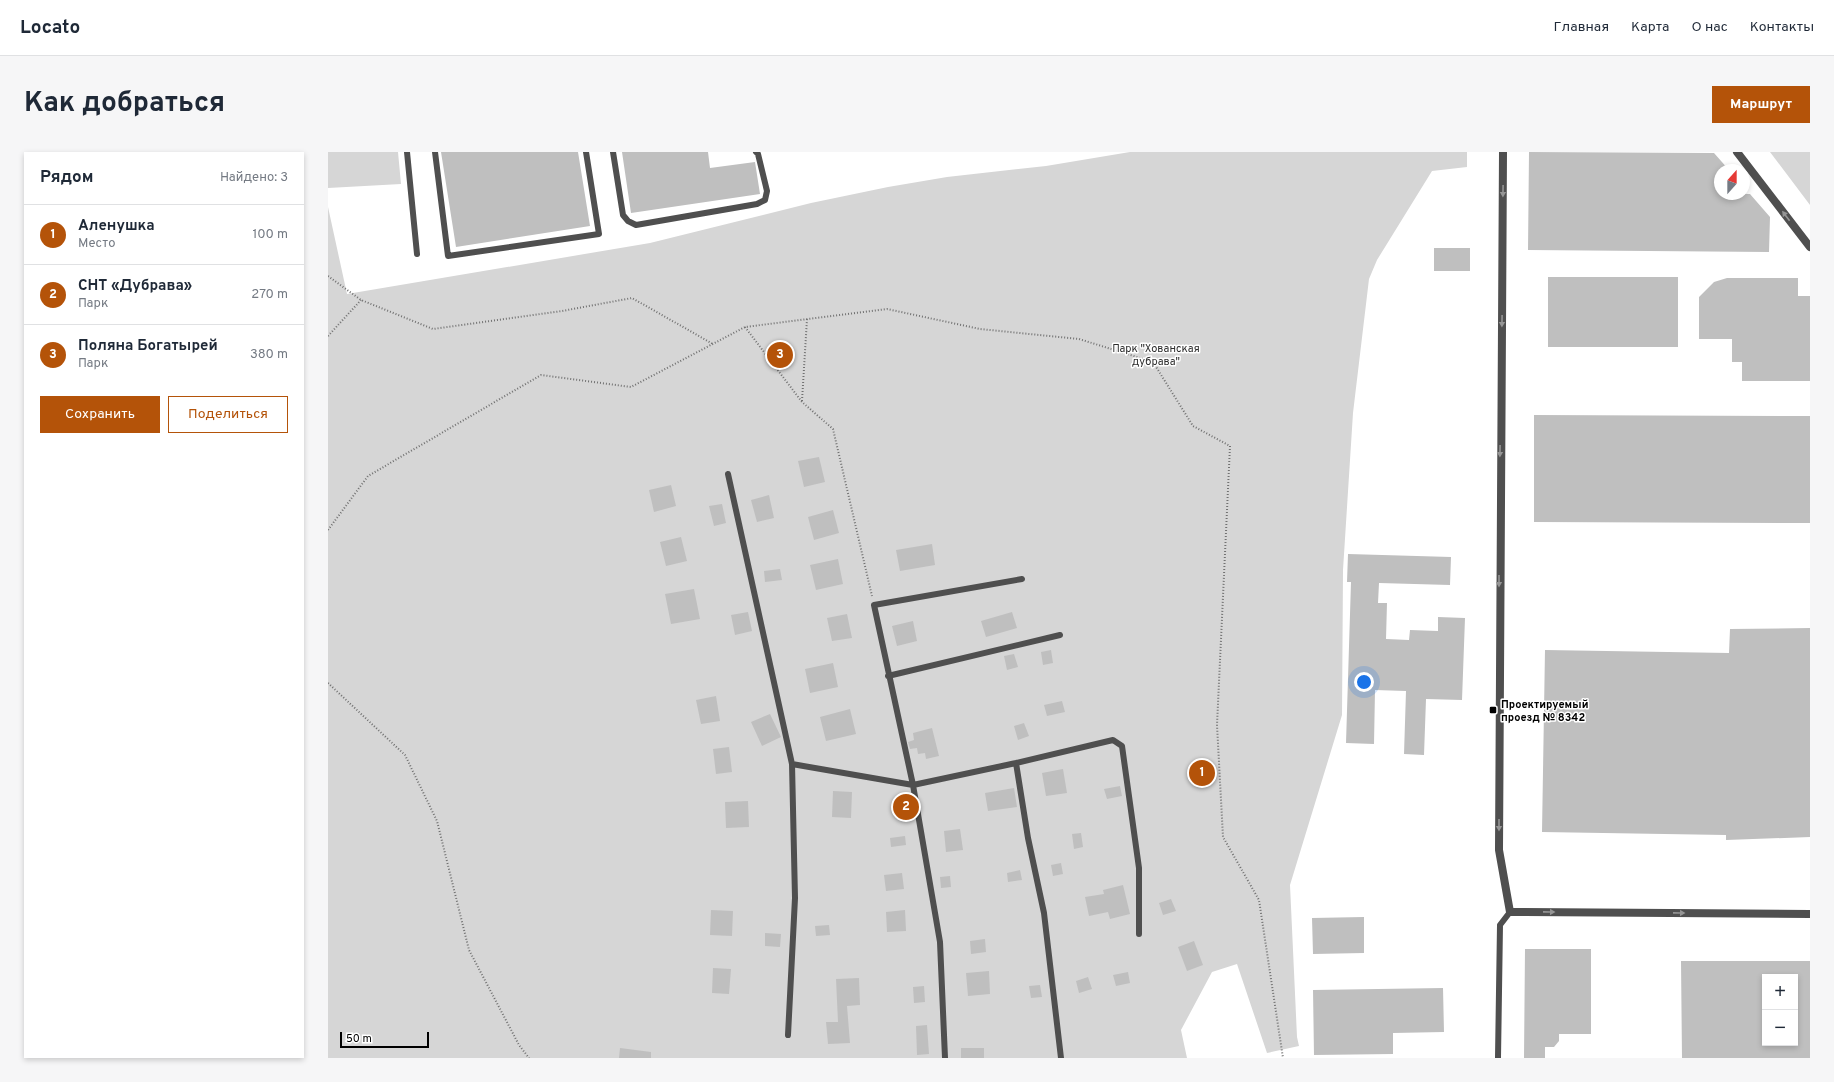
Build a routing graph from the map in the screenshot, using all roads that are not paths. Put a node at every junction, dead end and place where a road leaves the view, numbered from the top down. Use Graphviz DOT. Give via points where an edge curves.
graph roads {
  1 [pos="407,152"];
  2 [pos="435,152"];
  3 [pos="586,152"];
  4 [pos="613,152"];
  5 [pos="756,152"];
  6 [pos="1503,152"];
  7 [pos="1737,152"];
  8 [pos="1810,247"];
  9 [pos="417,254"];
  10 [pos="728,474"];
  11 [pos="1022,579"];
  12 [pos="1060,635"];
  13 [pos="888,676"];
  14 [pos="1016,763"];
  15 [pos="792,764"];
  16 [pos="913,785"];
  17 [pos="1510,912"];
  18 [pos="1810,914"];
  19 [pos="1139,934"];
  20 [pos="788,1036"];
  21 [pos="945,1058"];
  22 [pos="1061,1058"];
  23 [pos="1498,1058"];
  1 -- 9 [label="lane"];
  2 -- 3 [label="lane" via="448,256 599,234"];
  4 -- 5 [label="lane" via="623,215 636,225 757,204 764,200 767,190"];
  6 -- 17 [label="street, one-way" via="1499,850"];
  8 -- 7 [label="street, one-way"];
  10 -- 15 [label="lane"];
  11 -- 13 [label="lane" via="874,605"];
  12 -- 13 [label="lane"];
  13 -- 16 [label="lane"];
  14 -- 16 [label="lane"];
  14 -- 19 [label="lane" via="1114,740 1122,746 1139,868"];
  14 -- 22 [label="lane" via="1044,913"];
  15 -- 16 [label="lane"];
  15 -- 20 [label="lane" via="795,898"];
  16 -- 21 [label="lane" via="940,942"];
  17 -- 18 [label="street, one-way"];
  17 -- 23 [label="lane" via="1500,924"];
}
